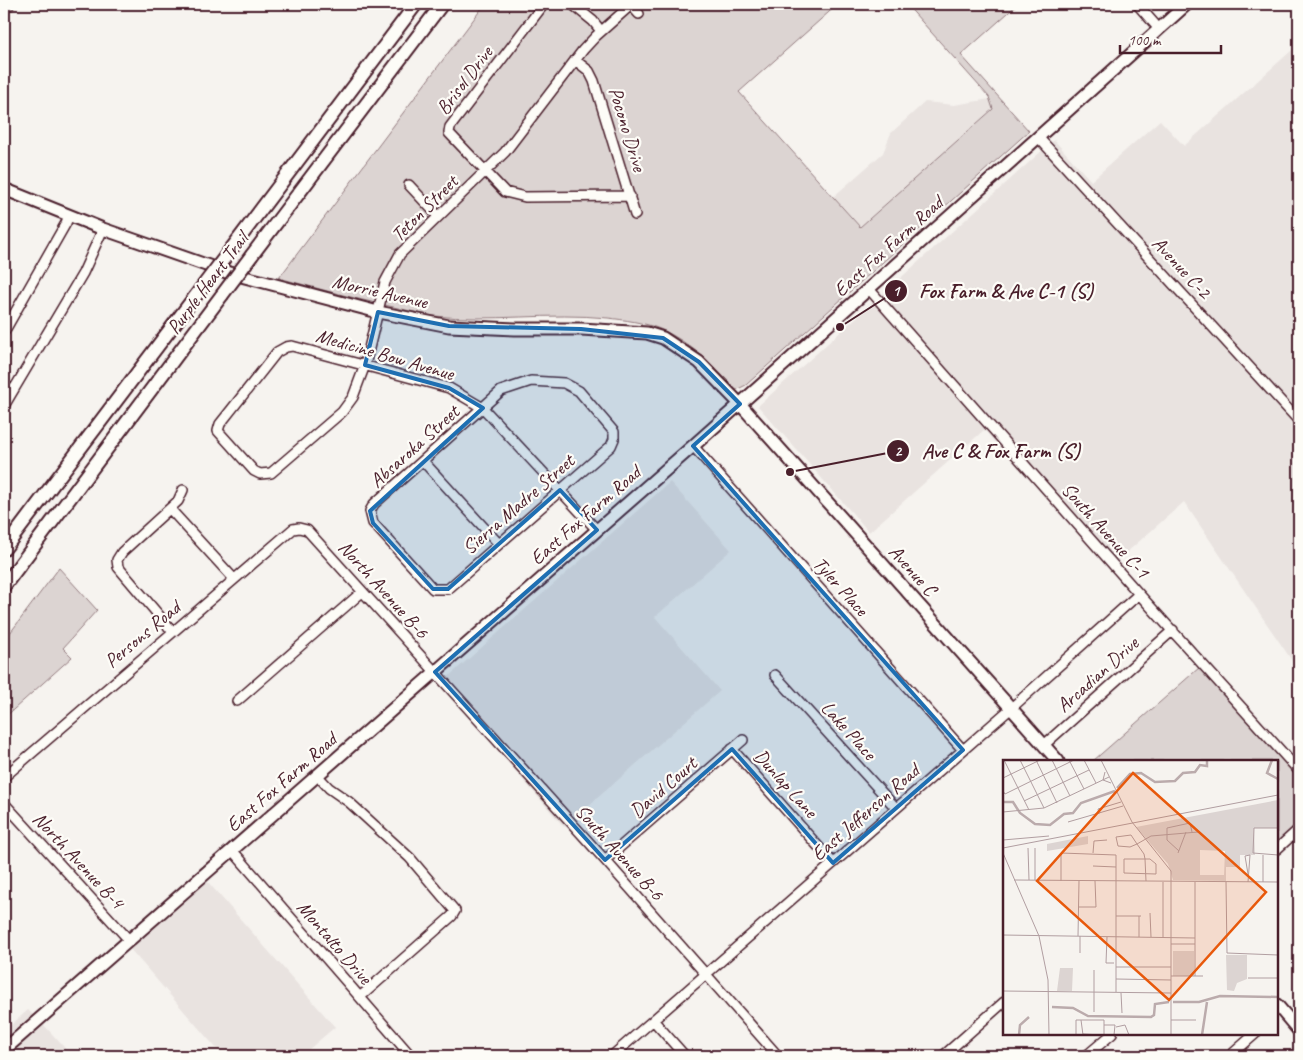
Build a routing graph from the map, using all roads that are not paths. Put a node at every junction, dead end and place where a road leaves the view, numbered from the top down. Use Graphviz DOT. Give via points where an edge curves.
graph roads {
  1 [pos="416,4"];
  2 [pos="442,4"];
  3 [pos="544,4"];
  4 [pos="572,4"];
  5 [pos="632,4"];
  6 [pos="1137,4"];
  7 [pos="1188,4"];
  8 [pos="639,14"];
  9 [pos="1159,29"];
  10 [pos="601,31"];
  11 [pos="576,60"];
  12 [pos="1038,137"];
  13 [pos="485,172"];
  14 [pos="409,185"];
  15 [pos="4,189"];
  16 [pos="630,196"];
  17 [pos="68,215"];
  18 [pos="438,216"];
  19 [pos="635,216"];
  20 [pos="103,229"];
  21 [pos="869,288"];
  22 [pos="378,312"];
  23 [pos="4,332"];
  24 [pos="365,365"];
  25 [pos="4,384"];
  26 [pos="12,392"];
  27 [pos="740,404"];
  28 [pos="4,406"];
  29 [pos="483,408"];
  30 [pos="1299,421"];
  31 [pos="611,446"];
  32 [pos="693,446"];
  33 [pos="423,461"];
  34 [pos="260,474"];
  35 [pos="183,490"];
  36 [pos="560,490"];
  37 [pos="170,509"];
  38 [pos="307,530"];
  39 [pos="597,530"];
  40 [pos="499,544"];
  41 [pos="4,549"];
  42 [pos="234,579"];
  43 [pos="4,586"];
  44 [pos="448,589"];
  45 [pos="362,592"];
  46 [pos="1139,594"];
  47 [pos="1173,630"];
  48 [pos="173,632"];
  49 [pos="435,672"];
  50 [pos="775,675"];
  51 [pos="237,701"];
  52 [pos="1011,708"];
  53 [pos="743,740"];
  54 [pos="1044,745"];
  55 [pos="732,749"];
  56 [pos="963,750"];
  57 [pos="1057,760"];
  58 [pos="1299,771"];
  59 [pos="317,775"];
  60 [pos="4,776"];
  61 [pos="4,803"];
  62 [pos="896,808"];
  63 [pos="1299,829"];
  64 [pos="1278,847"];
  65 [pos="232,850"];
  66 [pos="605,860"];
  67 [pos="833,863"];
  68 [pos="130,940"];
  69 [pos="705,974"];
  70 [pos="360,997"];
  71 [pos="1003,1003"];
  72 [pos="1278,1010"];
  73 [pos="653,1020"];
  74 [pos="1299,1031"];
  75 [pos="1111,1035"];
  76 [pos="1254,1035"];
  77 [pos="4,1050"];
  78 [pos="411,1056"];
  79 [pos="612,1056"];
  80 [pos="685,1056"];
  81 [pos="778,1056"];
  82 [pos="942,1056"];
  83 [pos="1086,1056"];
  84 [pos="1230,1056"];
  1 -- 41 [label="highway, Purple Heart Trail, bridge"];
  2 -- 43 [label="highway, Purple Heart Trail, bridge"];
  3 -- 13 [label="street, Brisol Drive" via="450,127 452,137"];
  4 -- 10 [label="street"];
  5 -- 8 [label="street"];
  5 -- 10 [label="street, Teton Street"];
  6 -- 9 [label="street"];
  7 -- 9 [label="main road, East Fox Farm Road"];
  9 -- 12 [label="main road, East Fox Farm Road"];
  10 -- 11 [label="street, Teton Street"];
  11 -- 13 [label="street, Teton Street" via="510,147"];
  11 -- 16 [label="street, Pocono Drive" via="589,71 594,81"];
  12 -- 21 [label="main road, East Fox Farm Road"];
  12 -- 30 [label="street, Avenue C-2"];
  13 -- 16 [label="street, Brisol Drive" via="505,192 516,196"];
  13 -- 18 [label="street, Teton Street"];
  14 -- 18 [label="street"];
  15 -- 17 [label="main road, Morrie Avenue"];
  16 -- 19 [label="street, Pocono Drive"];
  17 -- 20 [label="main road, Morrie Avenue"];
  17 -- 23 [label="street" via="66,224"];
  18 -- 22 [label="street, Teton Street" via="400,254 385,282"];
  20 -- 22 [label="main road, Morrie Avenue" via="226,272"];
  20 -- 26 [label="street" via="83,273"];
  21 -- 27 [label="main road, East Fox Farm Road"];
  21 -- 46 [label="street, South Avenue C-1"];
  22 -- 24 [label="street, Teton Street"];
  22 -- 27 [label="main road, Morrie Avenue" via="448,326 580,328 647,333 663,338 699,362"];
  24 -- 29 [label="street, Medicine Bow Avenue" via="449,388"];
  24 -- 34 [label="street, Teton Street" via="353,397 342,412 271,473"];
  24 -- 34 [label="street, Medicine Bow Avenue" via="292,346 277,352 220,424 218,431"];
  25 -- 26 [label="street"];
  26 -- 28 [label="street"];
  27 -- 32 [label="main road, East Fox Farm Road"];
  27 -- 52 [label="main road, Avenue C"];
  29 -- 31 [label="street, Absaroka Street" via="501,392 521,384 531,381 564,383 578,392 614,432"];
  29 -- 33 [label="street, Absaroka Street"];
  29 -- 36 [label="street, Medicine Bow Avenue"];
  31 -- 36 [label="street, Sierra Madre Street"];
  32 -- 39 [label="main road, East Fox Farm Road"];
  32 -- 56 [label="street, Tyler Place"];
  33 -- 40 [label="street"];
  33 -- 44 [label="street, Absaroka Street" via="370,511 373,523 433,589"];
  35 -- 37 [label="street"];
  36 -- 39 [label="street, Medicine Bow Avenue"];
  36 -- 40 [label="street, Sierra Madre Street"];
  37 -- 42 [label="street"];
  37 -- 48 [label="street" via="117,560 118,567"];
  38 -- 42 [label="street, Persons Road" via="293,529"];
  38 -- 45 [label="street, North Avenue B-6"];
  39 -- 49 [label="main road, East Fox Farm Road"];
  40 -- 44 [label="street, Sierra Madre Street"];
  42 -- 48 [label="street, Persons Road"];
  45 -- 49 [label="street, North Avenue B-6"];
  45 -- 51 [label="street"];
  46 -- 47 [label="street, South Avenue C-1"];
  46 -- 52 [label="street, East Jefferson Road"];
  47 -- 54 [label="street, Arcadian Drive"];
  47 -- 58 [label="street, South Avenue C-1"];
  48 -- 60 [label="street, Persons Road"];
  49 -- 59 [label="main road, East Fox Farm Road"];
  49 -- 66 [label="street, South Avenue B-6"];
  50 -- 62 [label="street, Lake Place"];
  52 -- 54 [label="main road, Avenue C"];
  52 -- 56 [label="street, East Jefferson Road"];
  53 -- 55 [label="street, David Court"];
  54 -- 57 [label="main road, Avenue C"];
  55 -- 66 [label="street, David Court"];
  55 -- 67 [label="street, Dunlap Lane"];
  56 -- 62 [label="street, East Jefferson Road"];
  59 -- 65 [label="main road, East Fox Farm Road"];
  59 -- 70 [label="street" via="410,858 455,911"];
  61 -- 68 [label="street, North Avenue B-4"];
  62 -- 67 [label="street, East Jefferson Road"];
  63 -- 64 [label="street"];
  65 -- 68 [label="main road, East Fox Farm Road"];
  65 -- 70 [label="street, Montalto Drive"];
  66 -- 69 [label="street, South Avenue B-6"];
  67 -- 69 [label="street, East Jefferson Road"];
  68 -- 77 [label="main road, East Fox Farm Road"];
  69 -- 73 [label="street, East Jefferson Road"];
  69 -- 81 [label="street, South Avenue B-6"];
  70 -- 78 [label="street, Montalto Drive"];
  71 -- 82 [label="street"];
  72 -- 74 [label="main road"];
  73 -- 79 [label="street, East Jefferson Road"];
  73 -- 80 [label="street"];
  75 -- 83 [label="street"];
  76 -- 84 [label="street"];
}
